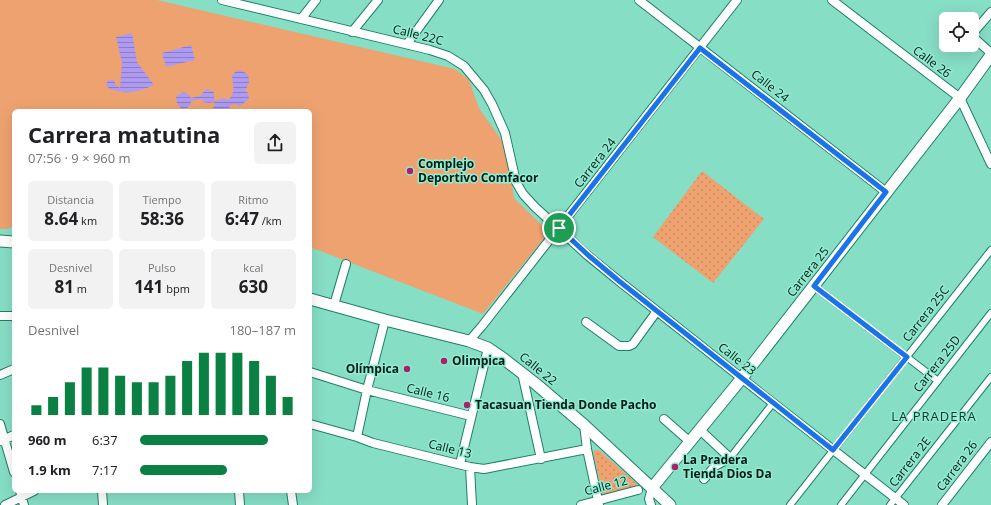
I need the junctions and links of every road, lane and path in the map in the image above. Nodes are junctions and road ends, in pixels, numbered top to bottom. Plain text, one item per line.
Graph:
1 (222, 0) edge
2 (316, 0) edge
3 (378, 0) edge
4 (438, 0) edge
5 (639, 0) edge
6 (738, 0) edge
7 (832, 0) edge
8 (252, 3) edge
9 (991, 12) edge
10 (301, 19) junction
11 (352, 32) junction
12 (407, 44) junction
13 (700, 48) junction
14 (991, 54) edge
15 (960, 98) junction
16 (991, 164) edge
17 (886, 192) junction
18 (559, 228) junction
19 (0, 241) edge
20 (12, 242) edge
21 (991, 250) edge
22 (346, 264) dead end
23 (814, 286) junction
24 (312, 300) edge
25 (334, 305) junction
26 (657, 311) junction
27 (991, 313) edge
28 (0, 316) edge
29 (12, 316) edge
30 (385, 320) junction
31 (586, 322) dead end
32 (470, 341) junction
33 (488, 348) junction
34 (907, 357) junction
35 (12, 370) edge
36 (312, 373) edge
37 (522, 373) junction
38 (0, 375) edge
39 (991, 377) edge
40 (742, 378) junction
41 (938, 381) junction
42 (366, 390) junction
43 (773, 403) junction
44 (471, 416) junction
45 (664, 419) dead end
46 (0, 424) edge
47 (312, 425) edge
48 (584, 426) junction
49 (699, 429) junction
50 (12, 435) edge
51 (357, 437) junction
52 (2, 440) edge
53 (689, 441) junction
54 (991, 442) edge
55 (587, 449) junction
56 (833, 450) junction
57 (730, 458) junction
58 (541, 459) junction
59 (460, 464) junction
60 (12, 467) edge
61 (470, 467) junction
62 (865, 475) junction
63 (704, 479) dead end
64 (652, 488) junction
65 (638, 490) dead end
66 (102, 493) edge
67 (239, 493) edge
68 (292, 493) edge
69 (22, 498) edge
70 (598, 502) edge
71 (893, 502) edge
72 (5, 505) edge
73 (104, 505) edge
74 (240, 505) edge
75 (293, 505) edge
76 (472, 505) edge
77 (581, 505) edge
78 (651, 505) edge
79 (670, 505) edge
80 (790, 505) edge
81 (841, 505) edge
82 (904, 505) edge
83 (942, 505) edge

1 - 8 street, Calle 22C
2 - 10 street
3 - 11 street
4 - 12 street
5 - 13 street, Calle 24
6 - 13 street, Carrera 24
7 - 15 street, Calle 26
8 - 10 street, Calle 22C
9 - 14 street
10 - 11 street, Calle 22C
11 - 12 street, Calle 22C
12 - 18 street, Calle 22C
13 - 17 street, Calle 24
13 - 18 street, Carrera 24
14 - 15 street, Carrera 25
15 - 16 street, Calle 26
15 - 17 street, Carrera 25
17 - 23 street, Carrera 25
18 - 26 street, Calle 23
18 - 32 street, Carrera 24
19 - 20 street
21 - 34 street, Carrera 25C
22 - 25 street
23 - 34 street
23 - 40 street, Carrera 25
24 - 25 street, Calle 22
25 - 30 street, Calle 22
26 - 31 street
26 - 40 street, Calle 23
27 - 41 street, Carrera 25D
28 - 29 street
30 - 32 street, Calle 22
30 - 42 street
32 - 33 street, Calle 22
33 - 37 street, Calle 22
33 - 44 street
34 - 41 street
34 - 56 street, Carrera 25C
35 - 38 street
36 - 42 street, Calle 16
37 - 48 street, Calle 22
37 - 58 street
39 - 71 street, Carrera 2E
40 - 43 street, Calle 23
40 - 49 street, Carrera 25
41 - 62 street, Carrera 25D
42 - 44 street, Calle 16
42 - 51 street
43 - 56 street, Calle 23
43 - 57 street
44 - 59 street
45 - 53 street
46 - 52 street
47 - 51 street, Calle 13
48 - 55 street
48 - 64 street, Calle 22
49 - 53 street, Carrera 25
49 - 57 street
50 - 52 street
51 - 59 street, Calle 13
52 - 60 street
53 - 64 street, Carrera 25
54 - 83 street, Carrera 26
55 - 58 street, Calle 13
55 - 70 street
56 - 62 street, Calle 23
56 - 80 street, Carrera 25C
57 - 63 street
58 - 61 street, Calle 13
59 - 61 street, Calle 13
61 - 76 street
62 - 71 street, Calle 23
62 - 81 street, Carrera 25D
64 - 78 street
64 - 79 street, Calle 22
65 - 70 street, Calle 12
66 - 73 street
67 - 74 street
68 - 75 street
69 - 72 street
70 - 77 street, Calle 12
71 - 82 street, Calle 23

